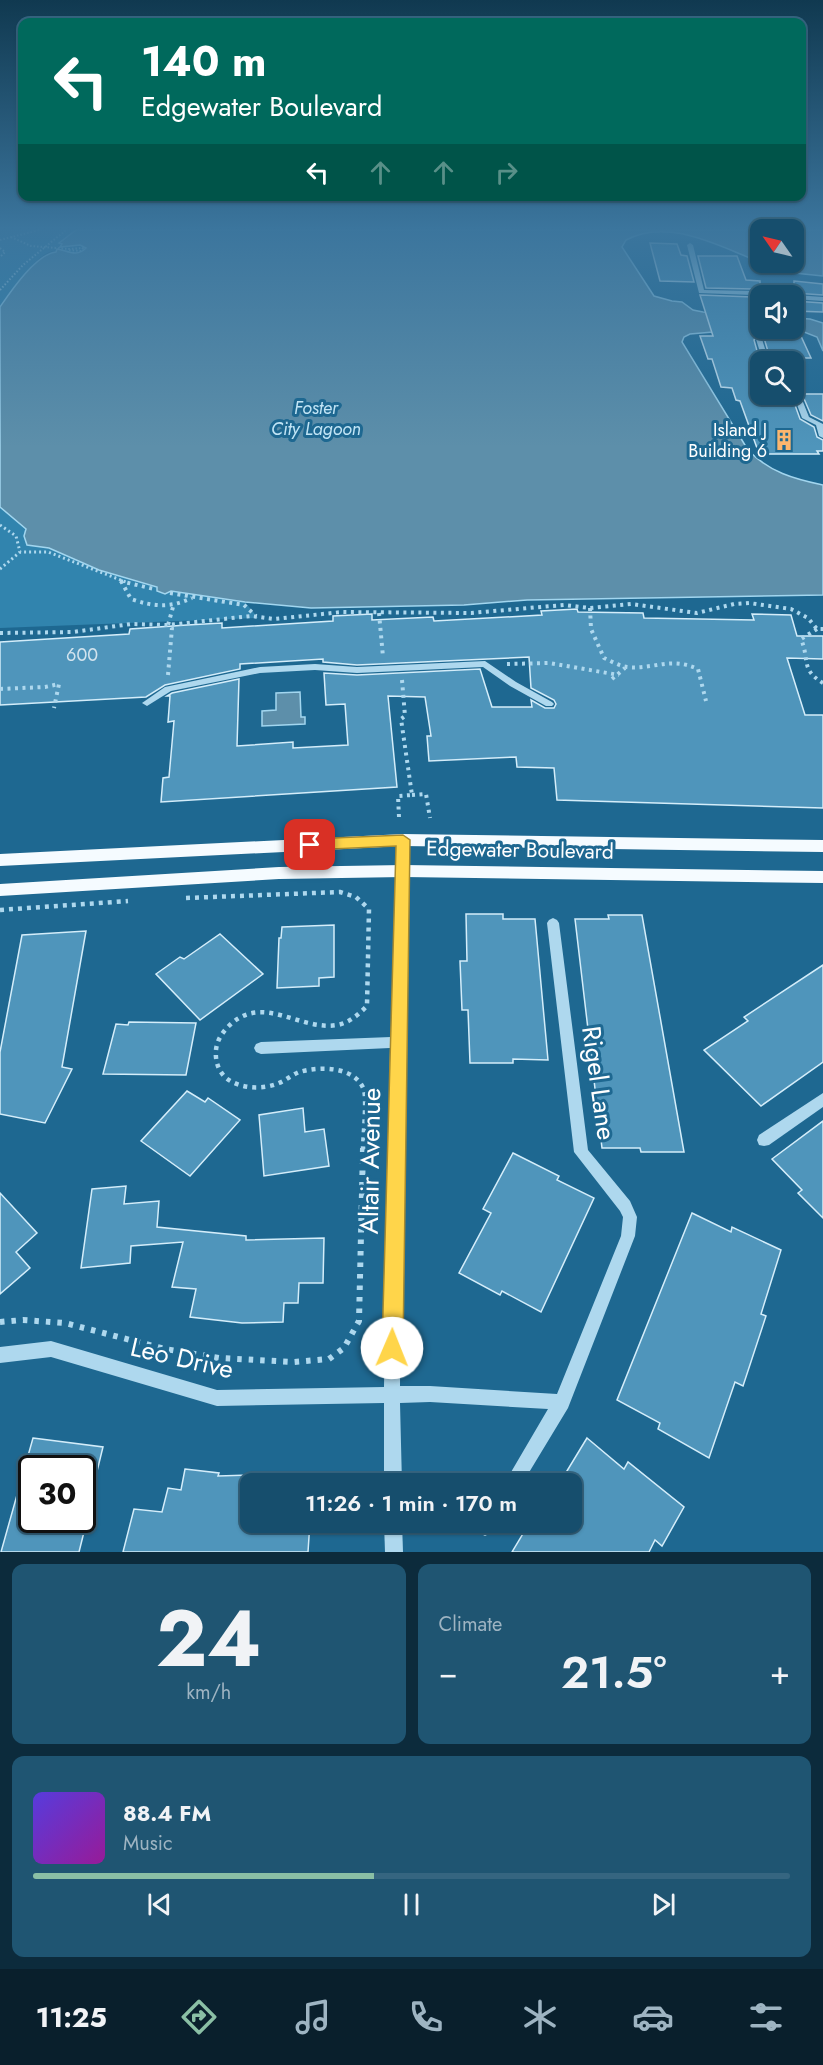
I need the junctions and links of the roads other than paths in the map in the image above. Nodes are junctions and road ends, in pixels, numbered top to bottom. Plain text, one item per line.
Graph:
1 (759, 339) dead end
2 (763, 351) edge
3 (801, 405) edge
4 (823, 436) edge
5 (147, 703) dead end
6 (549, 704) dead end
7 (403, 840) junction
8 (823, 846) edge
9 (0, 860) edge
10 (404, 871) junction
11 (823, 877) edge
12 (0, 890) edge
13 (553, 922) dead end
14 (397, 1042) junction
15 (261, 1048) dead end
16 (823, 1098) edge
17 (764, 1140) dead end
18 (0, 1355) edge
19 (392, 1395) junction
20 (562, 1402) junction
21 (393, 1473) edge
22 (519, 1473) edge
23 (393, 1533) edge
24 (394, 1552) edge

1 - 2 street
3 - 4 street
5 - 6 street
7 - 8 main road, Edgewater Boulevard
7 - 9 main road, Edgewater Boulevard
7 - 10 street, Altair Avenue
10 - 11 main road, Edgewater Boulevard
10 - 12 main road, Edgewater Boulevard
10 - 14 street, Altair Avenue
13 - 20 street, Rigel Lane
14 - 15 street
14 - 19 street, Altair Avenue
16 - 17 street
18 - 19 street, Leo Drive
19 - 20 street
19 - 21 street, Altair Avenue
20 - 22 street, Rigel Lane
23 - 24 street

